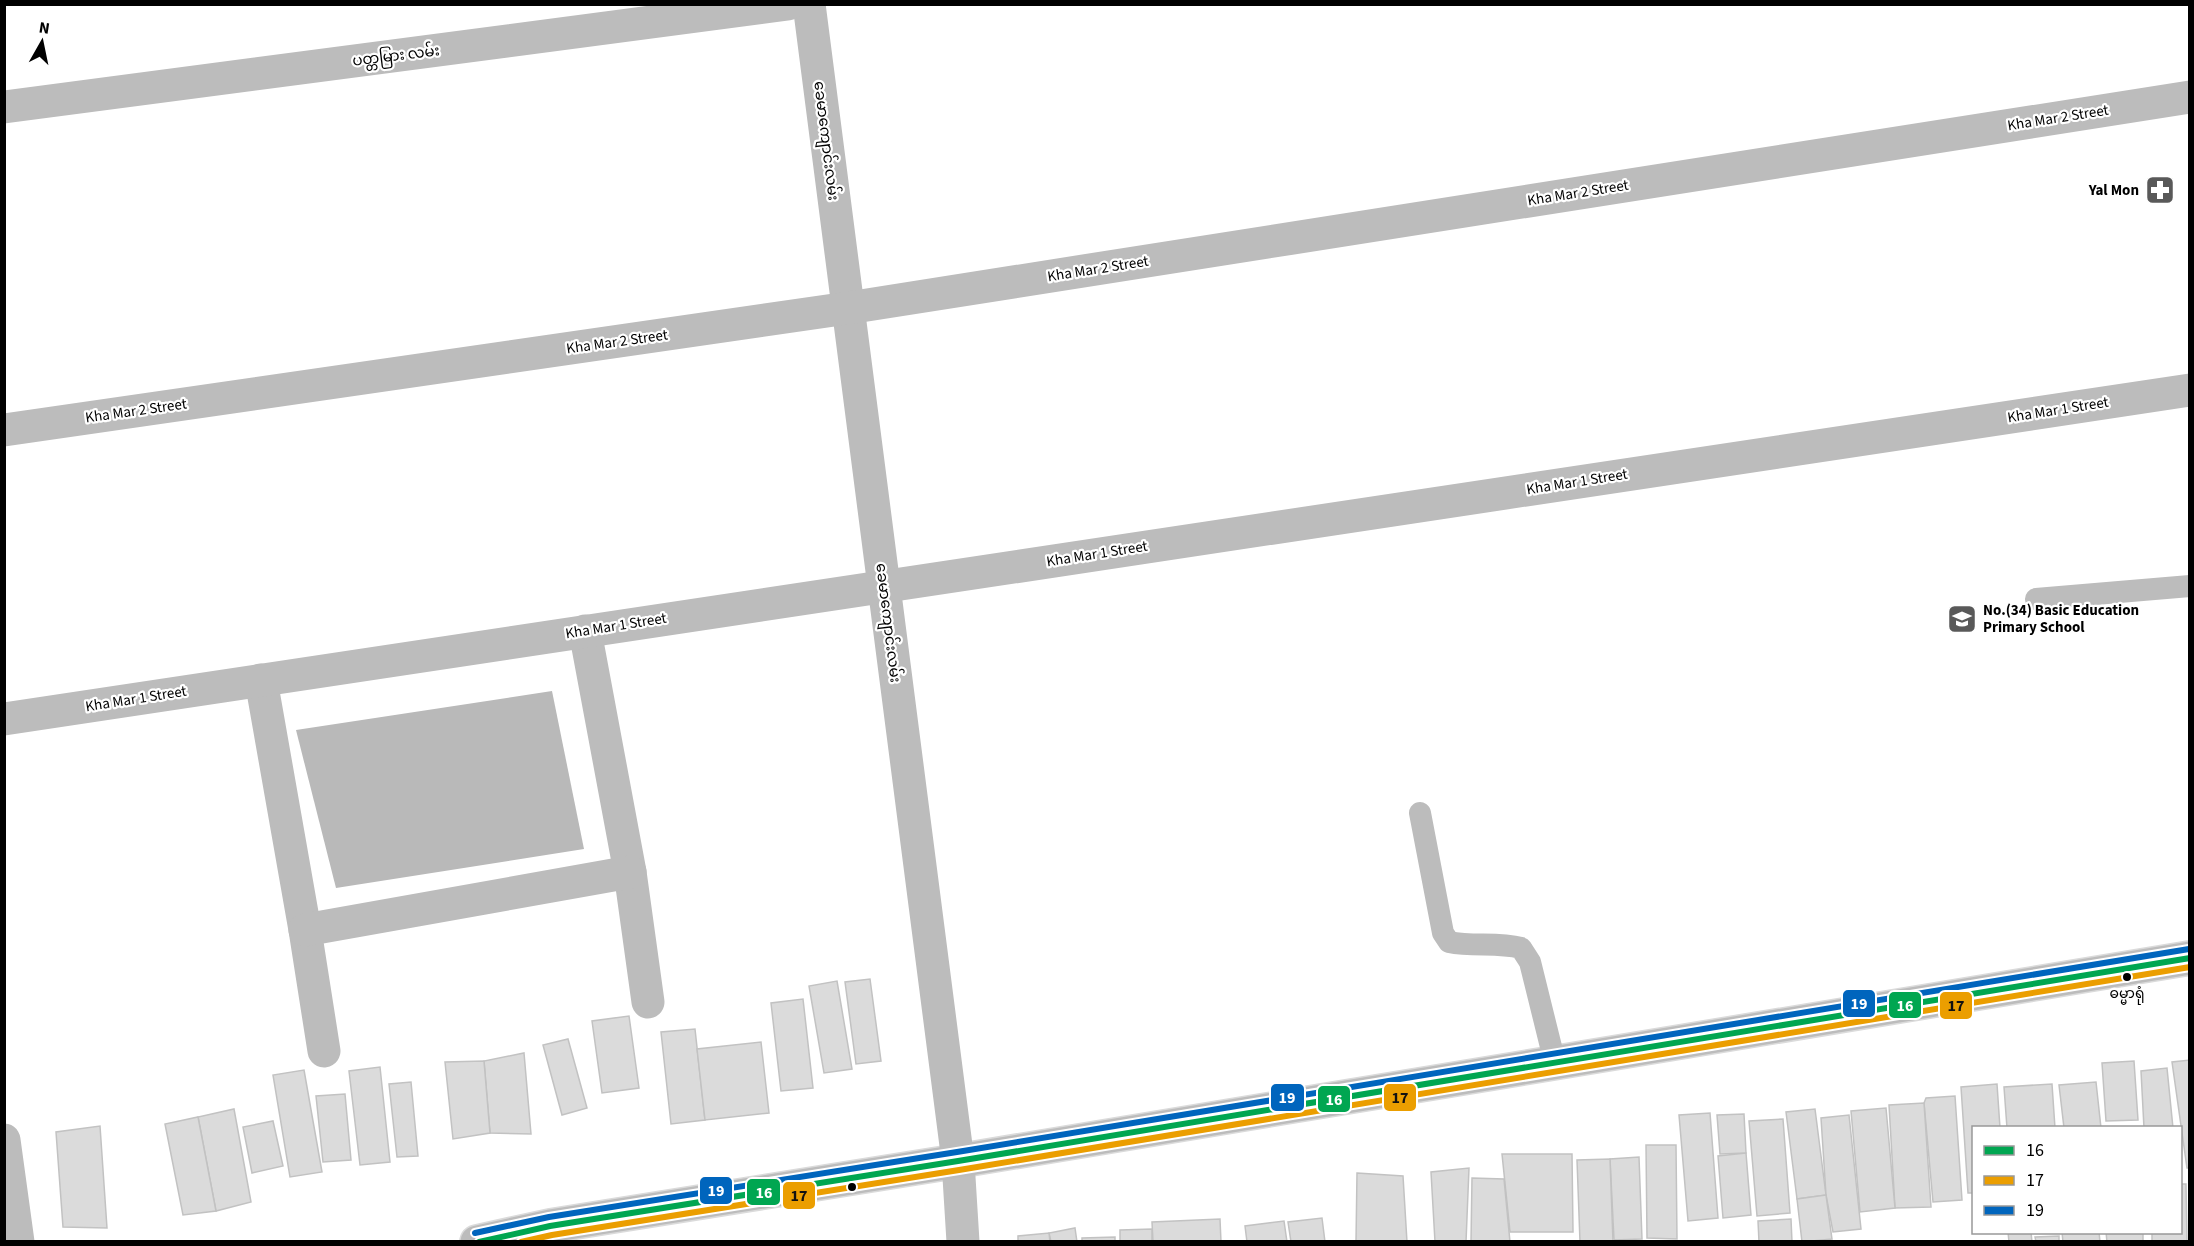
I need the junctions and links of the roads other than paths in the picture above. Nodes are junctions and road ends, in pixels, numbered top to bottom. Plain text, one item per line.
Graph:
1 (788, 4) edge
2 (809, 4) edge
3 (2190, 97) edge
4 (4, 107) edge
5 (848, 308) junction
6 (2190, 390) edge
7 (4, 430) edge
8 (884, 586) junction
9 (2190, 586) edge
10 (2036, 599) dead end
11 (585, 631) junction
12 (261, 680) junction
13 (4, 719) edge
14 (1420, 813) dead end
15 (630, 872) junction
16 (305, 930) junction
17 (2190, 958) edge
18 (648, 1002) dead end
19 (324, 1051) dead end
20 (1555, 1063) junction
21 (4, 1140) edge
22 (958, 1161) junction
23 (18, 1242) edge
24 (477, 1242) edge
25 (963, 1242) edge

1 - 4 street, ပတ္တမြား လမ်း
2 - 5 street, ခေမာကျောင်းလမ်း
3 - 5 street, Kha Mar 2 Street
5 - 7 street, Kha Mar 2 Street
5 - 8 street, ခေမာကျောင်းလမ်း
6 - 8 street, Kha Mar 1 Street
8 - 11 street, Kha Mar 1 Street
8 - 22 street, ခေမာကျောင်းလမ်း
9 - 10 lane
11 - 12 street, Kha Mar 1 Street
11 - 15 street
12 - 13 street, Kha Mar 1 Street
12 - 16 street
14 - 20 lane
15 - 16 street
15 - 18 street
16 - 19 street
17 - 20 street
20 - 22 street
21 - 23 street
22 - 24 street
22 - 25 street, ခေမာကျောင်းလမ်း

